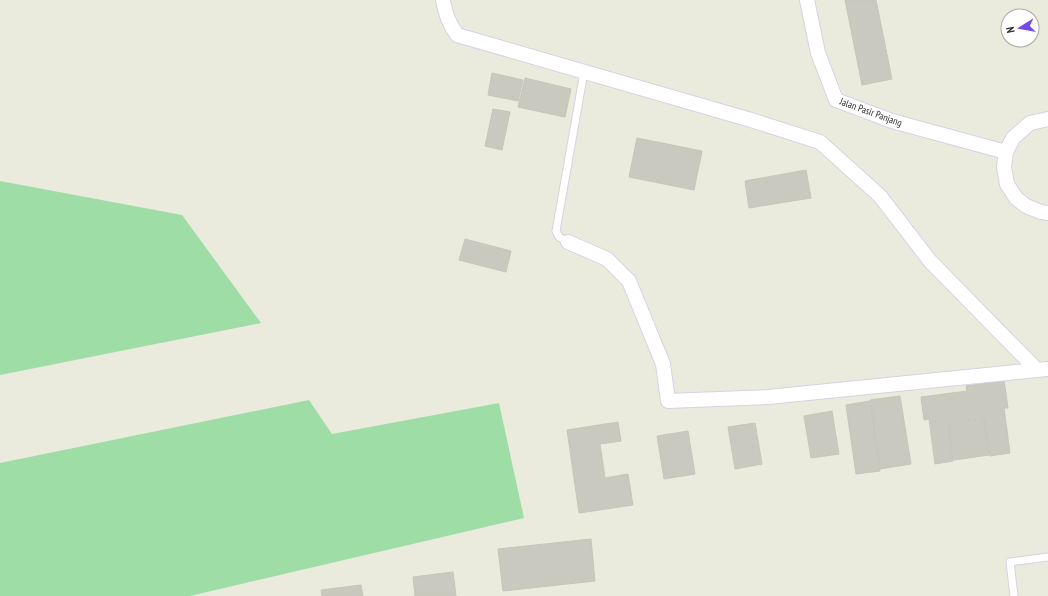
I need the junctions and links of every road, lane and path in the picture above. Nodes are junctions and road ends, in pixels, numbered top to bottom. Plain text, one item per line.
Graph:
1 (443, 0) edge
2 (807, 0) edge
3 (584, 72) junction
4 (1048, 118) edge
5 (1006, 152) junction
6 (1048, 213) edge
7 (568, 242) joint
8 (1043, 370) edge
9 (1048, 557) edge
10 (1014, 596) edge

1 - 3 street
2 - 5 street, Jalan Pasir Panjang
3 - 7 lane
3 - 8 street
4 - 5 street
5 - 6 street
7 - 8 street
9 - 10 lane

